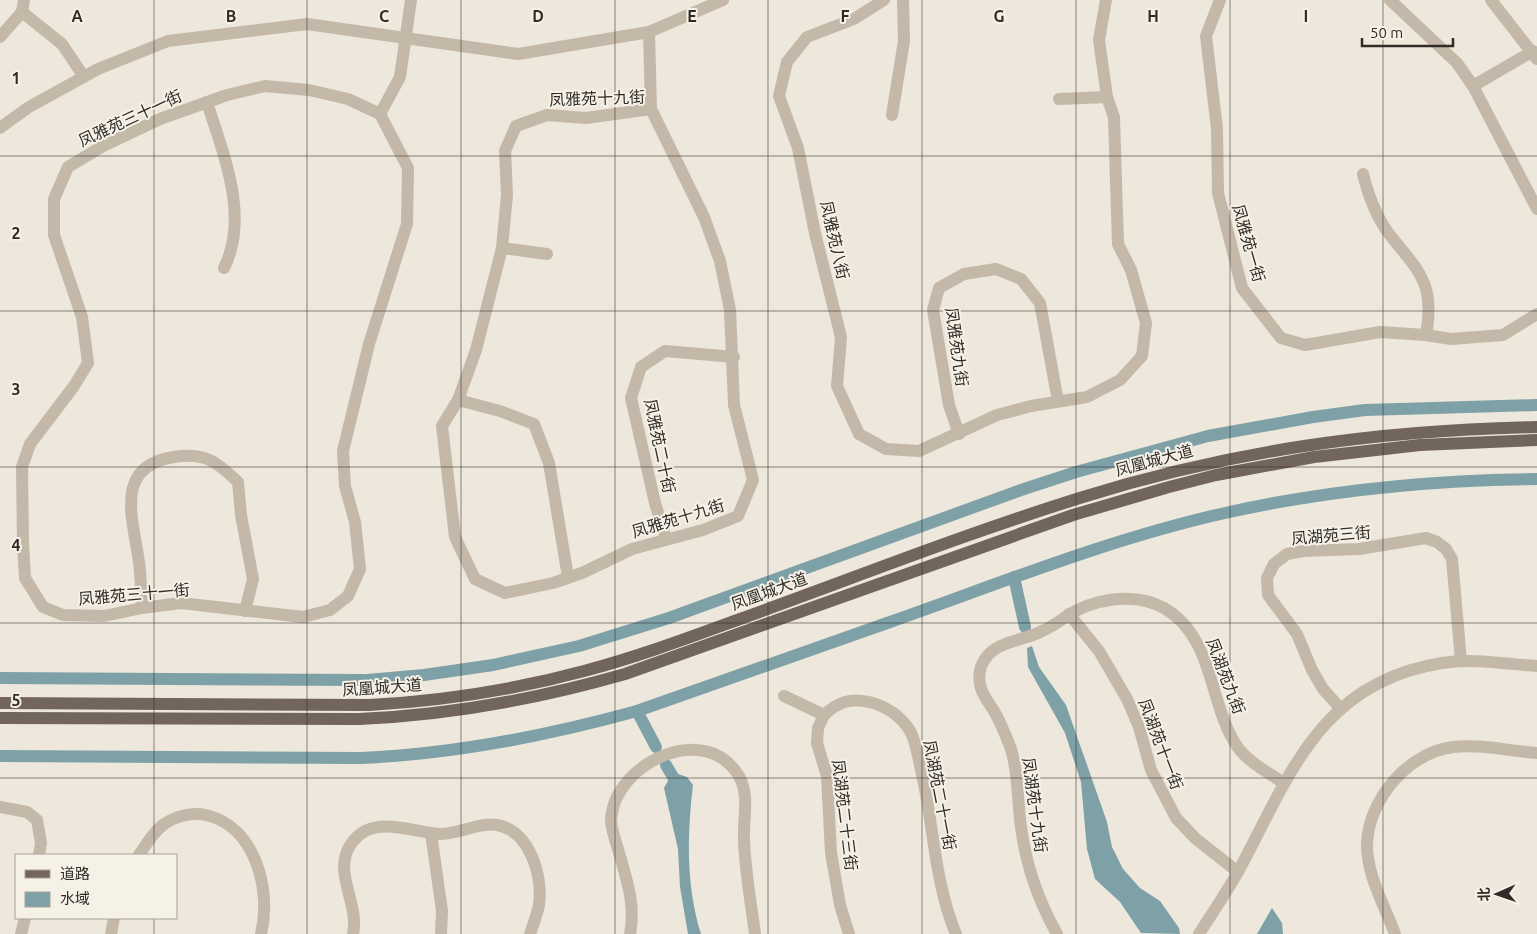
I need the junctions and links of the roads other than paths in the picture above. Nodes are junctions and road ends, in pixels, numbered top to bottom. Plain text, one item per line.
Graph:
1 (411, 0) edge
2 (723, 0) edge
3 (884, 0) edge
4 (903, 0) edge
5 (1106, 0) edge
6 (1220, 0) edge
7 (1390, 0) edge
8 (1491, 0) edge
9 (23, 6) edge
10 (649, 32) junction
11 (0, 37) edge
12 (406, 38) junction
13 (1535, 55) edge
14 (84, 77) junction
15 (1473, 86) junction
16 (1107, 97) junction
17 (1058, 99) dead end
18 (207, 102) junction
19 (650, 109) junction
20 (380, 114) junction
21 (892, 115) dead end
22 (0, 128) edge
23 (1362, 174) dead end
24 (1537, 209) edge
25 (502, 248) junction
26 (547, 254) dead end
27 (224, 268) dead end
28 (1537, 314) edge
29 (1426, 335) junction
30 (734, 357) junction
31 (458, 400) junction
32 (1058, 401) junction
33 (1537, 427) edge
34 (959, 434) junction
35 (1537, 440) edge
36 (666, 539) junction
37 (568, 578) junction
38 (142, 608) junction
39 (245, 611) junction
40 (1069, 614) junction
41 (1460, 661) junction
42 (1537, 666) edge
43 (784, 696) dead end
44 (0, 703) edge
45 (1341, 709) junction
46 (824, 715) junction
47 (0, 718) edge
48 (1537, 753) edge
49 (1284, 783) junction
50 (0, 807) edge
51 (431, 833) junction
52 (39, 854) edge
53 (141, 854) edge
54 (1238, 872) junction
55 (25, 919) edge
56 (114, 919) edge
57 (21, 934) edge
58 (111, 934) edge
59 (261, 934) edge
60 (353, 934) edge
61 (441, 934) edge
62 (530, 934) edge
63 (630, 934) edge
64 (754, 934) edge
65 (849, 934) edge
66 (956, 934) edge
67 (1057, 934) edge
68 (1199, 934) edge
69 (1395, 934) edge

1 - 12 street
2 - 10 street
3 - 34 street, 凤雅苑八街
4 - 21 street
5 - 16 street
6 - 29 street, 凤雅苑一街
7 - 15 street
8 - 13 street
9 - 11 street
9 - 14 street
10 - 12 street
10 - 19 street
12 - 14 street
12 - 20 street
13 - 15 street
14 - 22 street
15 - 24 street
16 - 17 street
16 - 32 street
18 - 20 street, 凤雅苑三十一街
18 - 27 street
18 - 38 street, 凤雅苑三十一街
19 - 25 street, 凤雅苑十九街
19 - 30 street, 凤雅苑十九街
20 - 39 street, 凤雅苑三十一街
23 - 29 street
25 - 26 street
25 - 31 street, 凤雅苑十九街
28 - 29 street, 凤雅苑一街
30 - 36 street, 凤雅苑十九街
30 - 36 street, 凤雅苑二十街
31 - 37 street
31 - 37 street, 凤雅苑十九街
32 - 34 street
32 - 34 street, 凤雅苑九街
33 - 44 main road, 凤凰城大道
35 - 47 main road, 凤凰城大道
36 - 37 street, 凤雅苑十九街
38 - 39 street, 凤雅苑三十一街
38 - 39 street
40 - 49 street, 凤湖苑九街
40 - 54 street, 凤湖苑十一街
40 - 67 street, 凤湖苑十九街
41 - 42 street
41 - 45 street
41 - 45 street, 凤湖苑三街
43 - 46 street
45 - 49 street
46 - 65 street, 凤湖苑二十三街
46 - 66 street, 凤湖苑二十一街
48 - 69 street
49 - 54 street
50 - 52 street
51 - 60 street
51 - 61 street
51 - 62 street
53 - 59 street
54 - 68 street
55 - 57 street
56 - 58 street
63 - 64 street

